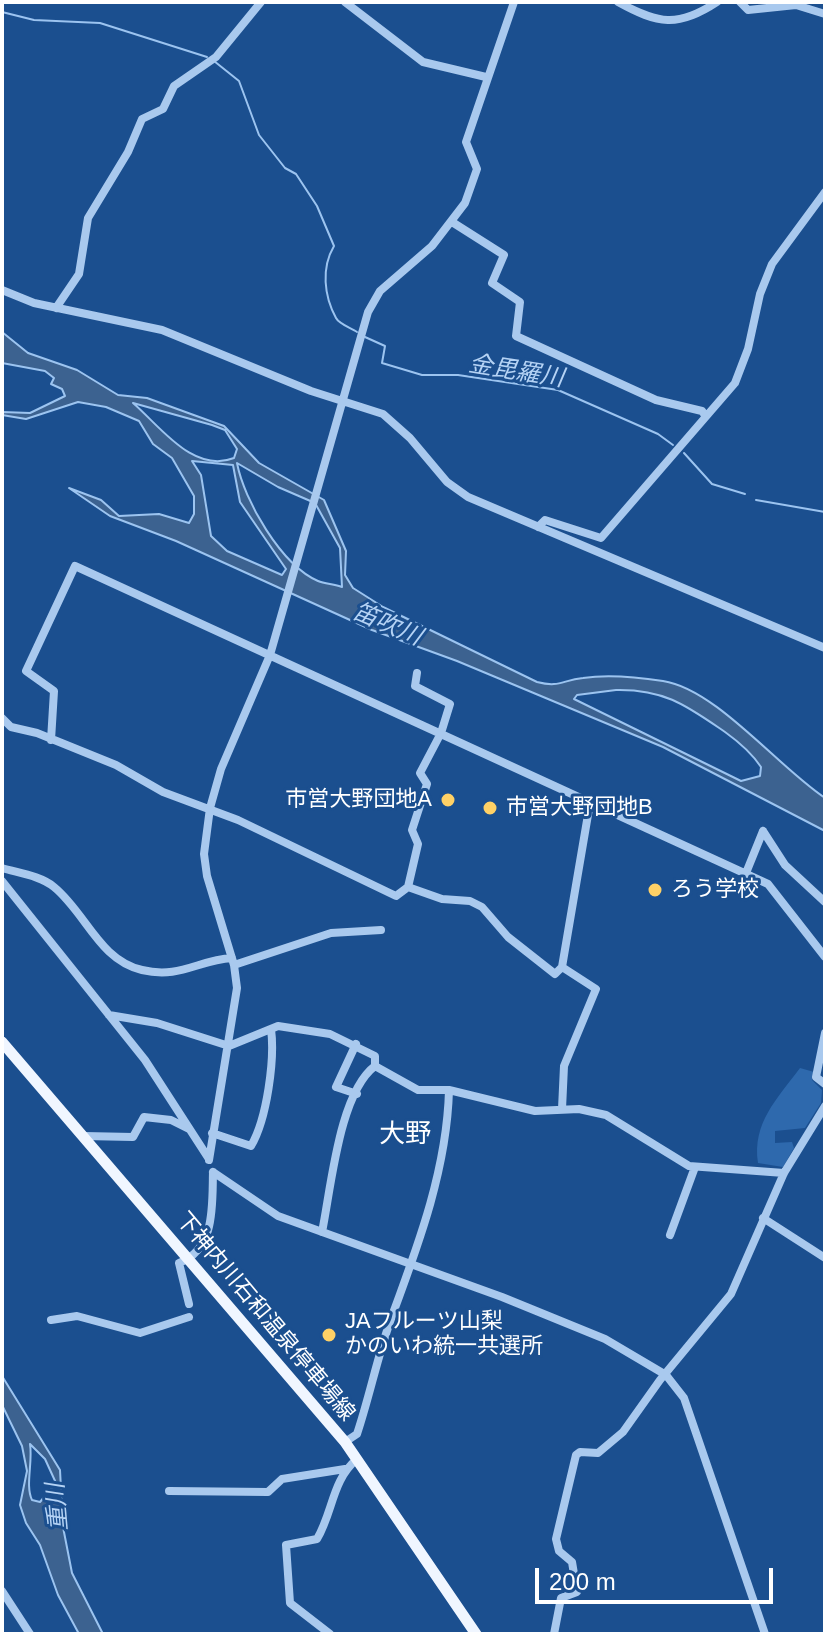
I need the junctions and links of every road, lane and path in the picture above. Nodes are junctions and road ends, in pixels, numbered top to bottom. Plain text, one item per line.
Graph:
1 (261, 2) edge
2 (345, 2) edge
3 (514, 2) edge
4 (618, 2) edge
5 (717, 2) edge
6 (740, 2) edge
7 (825, 14) edge
8 (486, 77) junction
9 (825, 192) edge
10 (452, 222) junction
11 (2, 290) edge
12 (56, 308) junction
13 (342, 400) junction
14 (705, 415) junction
15 (538, 527) junction
16 (825, 648) edge
17 (270, 655) junction
18 (417, 673) dead end
19 (2, 718) edge
20 (441, 733) junction
21 (51, 740) junction
22 (590, 803) junction
23 (210, 808) junction
24 (2, 868) edge
25 (746, 873) junction
26 (2, 881) edge
27 (408, 887) junction
28 (825, 902) edge
29 (381, 930) dead end
30 (825, 957) edge
31 (233, 961) junction
32 (562, 967) junction
33 (109, 1015) junction
34 (271, 1029) junction
35 (825, 1033) edge
36 (2, 1042) edge
37 (356, 1044) junction
38 (229, 1046) junction
39 (375, 1066) junction
40 (825, 1084) edge
41 (449, 1090) junction
42 (357, 1094) junction
43 (825, 1106) edge
44 (562, 1109) junction
45 (190, 1129) junction
46 (212, 1133) junction
47 (84, 1136) junction
48 (209, 1160) junction
49 (695, 1167) junction
50 (213, 1172) junction
51 (784, 1173) junction
52 (763, 1218) junction
53 (322, 1232) junction
54 (670, 1235) dead end
55 (825, 1258) edge
56 (189, 1259) junction
57 (413, 1264) junction
58 (189, 1304) dead end
59 (189, 1317) dead end
60 (51, 1320) dead end
61 (666, 1375) junction
62 (345, 1442) junction
63 (357, 1459) junction
64 (345, 1469) junction
65 (169, 1491) dead end
66 (2, 1591) edge
67 (30, 1634) edge
68 (330, 1634) edge
69 (476, 1634) edge
70 (554, 1634) edge
71 (765, 1634) edge

1 - 12 street
2 - 8 street
3 - 8 street
4 - 5 street
6 - 7 street
8 - 10 street
9 - 14 street
10 - 13 street
10 - 14 street
11 - 12 street
12 - 13 street
13 - 15 street
13 - 17 street
14 - 15 street
15 - 16 street
17 - 20 street
17 - 21 street
17 - 23 street
18 - 20 street
19 - 21 street
20 - 22 street
20 - 27 street
21 - 23 street
22 - 25 street
22 - 32 street
23 - 27 street
23 - 31 street
24 - 31 street
25 - 28 street
25 - 30 street
26 - 33 street
27 - 32 street
29 - 31 street
31 - 38 street
32 - 44 street
33 - 38 street
33 - 45 street
34 - 37 street
34 - 38 street
34 - 46 street
35 - 40 street
36 - 47 main road, 下神内川石和温泉停車場線
37 - 39 street
37 - 42 street
38 - 46 street
39 - 41 street
39 - 42 street
41 - 44 street
41 - 57 street
42 - 53 street
43 - 51 street
44 - 49 street
45 - 47 street
45 - 48 street
46 - 48 street
47 - 56 main road, 下神内川石和温泉停車場線
48 - 50 street
49 - 51 street
49 - 54 street
50 - 53 street
50 - 56 street
51 - 52 street
52 - 55 street
52 - 61 street
53 - 57 street
56 - 58 street
56 - 62 main road, 下神内川石和温泉停車場線
57 - 61 street
57 - 62 street
59 - 60 street
61 - 70 street
61 - 71 street
62 - 63 main road, 下神内川石和温泉停車場線
63 - 64 street
63 - 69 main road, 下神内川石和温泉停車場線
64 - 65 street
64 - 68 street
66 - 67 street

